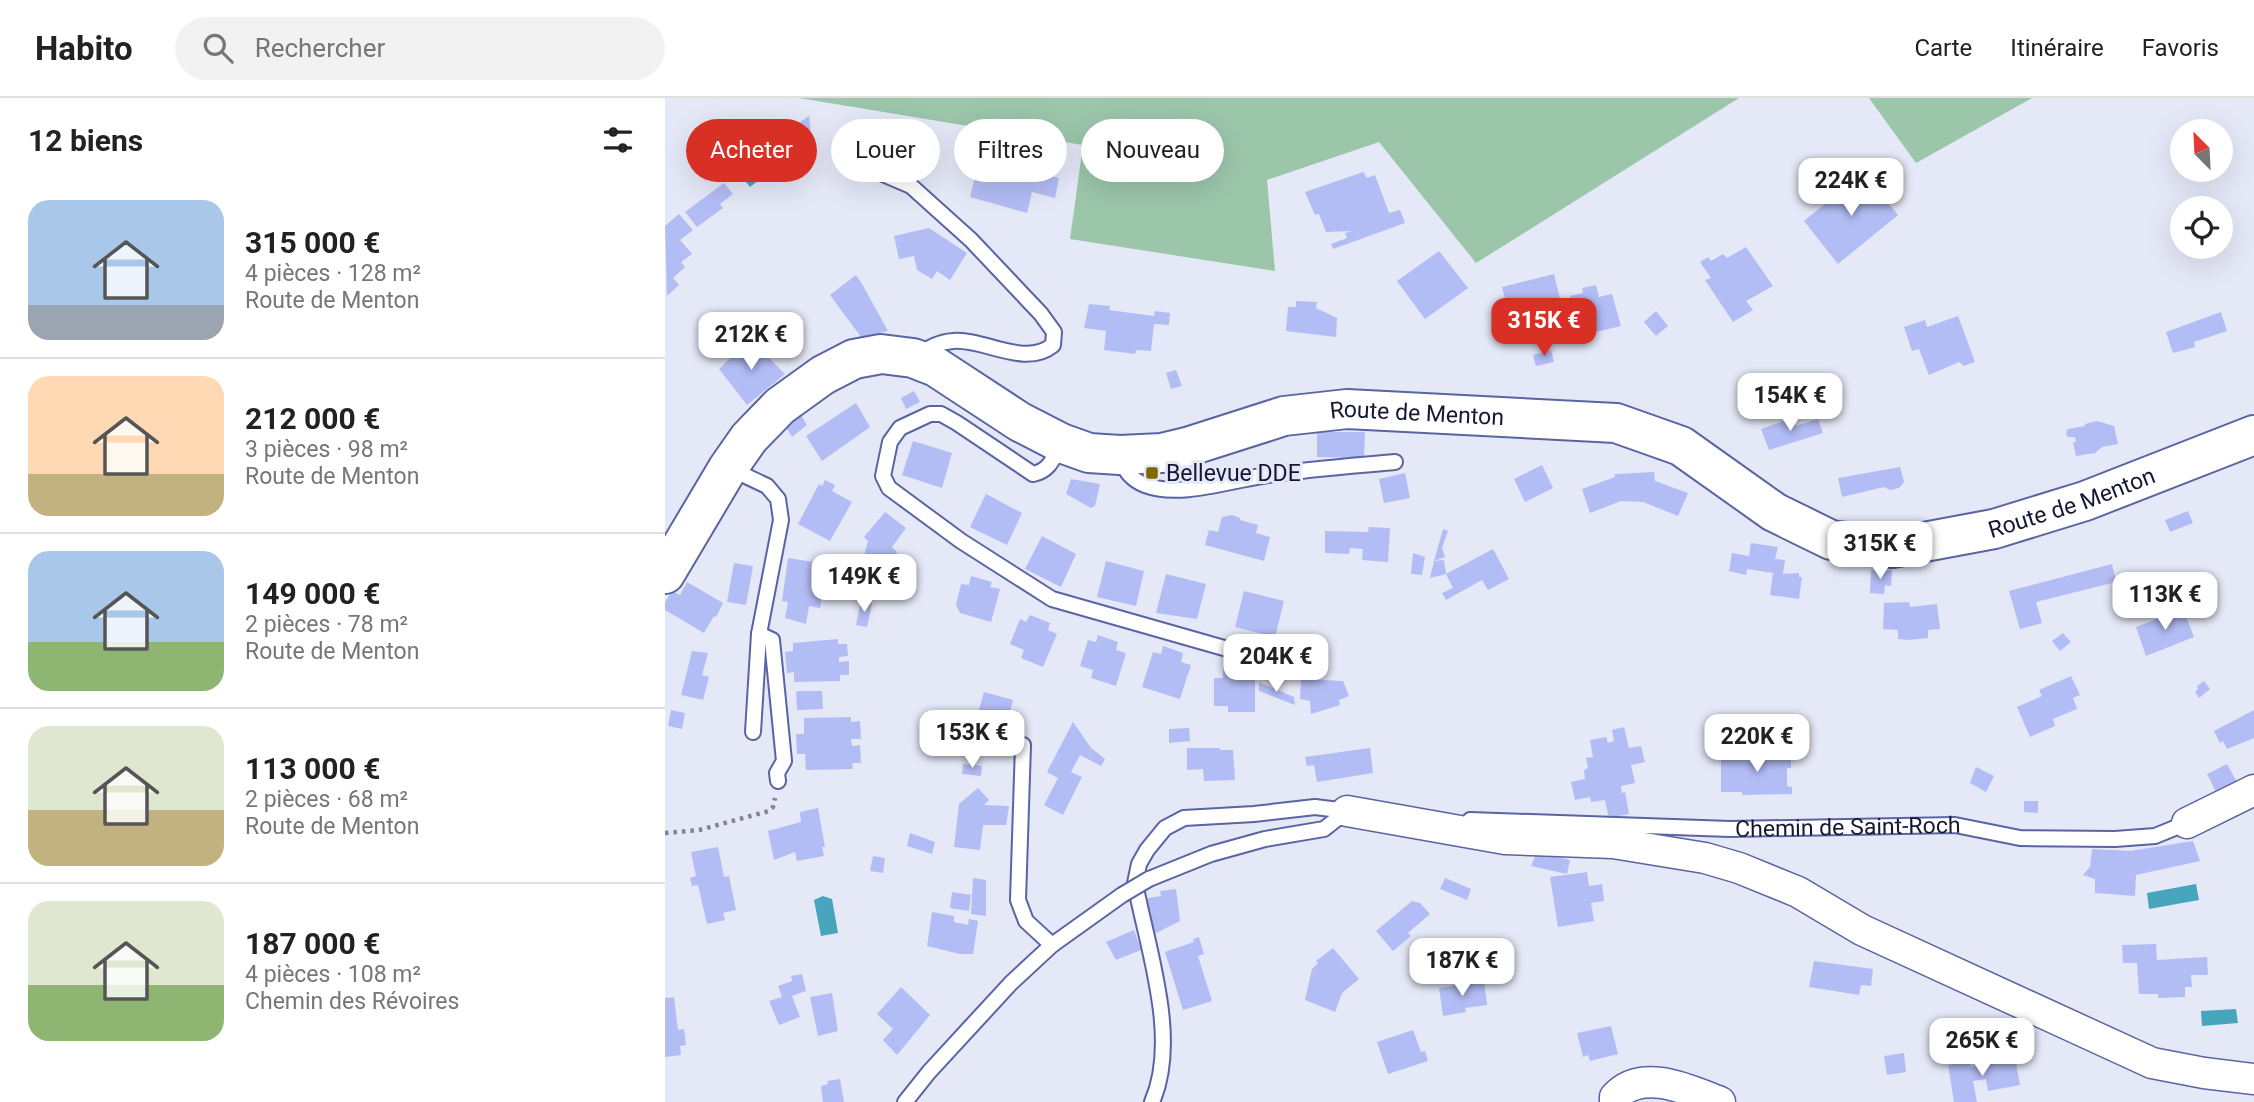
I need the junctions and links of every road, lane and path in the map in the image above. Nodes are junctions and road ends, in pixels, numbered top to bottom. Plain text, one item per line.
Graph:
1 (902, 182) edge
2 (913, 358) junction
3 (2254, 435) edge
4 (1061, 443) junction
5 (1120, 455) junction
6 (1395, 462) dead end
7 (729, 468) junction
8 (665, 574) edge
9 (759, 634) junction
10 (1266, 660) dead end
11 (753, 732) dead end
12 (1023, 745) dead end
13 (778, 781) joint
14 (2254, 790) edge
15 (1347, 811) junction
16 (2187, 823) joint
17 (1431, 827) junction
18 (665, 833) edge
19 (1052, 945) junction
20 (2254, 1079) edge
21 (905, 1102) edge
22 (1152, 1102) edge
23 (1615, 1102) edge
24 (1720, 1102) edge

1 - 2 lane
2 - 4 main road, Route de Menton
2 - 7 main road, Route de Menton
3 - 5 main road, Route de Menton
4 - 5 main road, Route de Menton
4 - 10 lane
5 - 6 lane
7 - 8 main road, Route de Menton
7 - 9 lane
9 - 11 lane
9 - 13 lane
12 - 19 lane
13 - 18 path
14 - 16 street, Chemin de Saint-Roch
15 - 17 street
15 - 19 lane, bridge
15 - 22 lane
16 - 17 lane, Chemin de Saint-Roch
17 - 20 street
19 - 21 lane
23 - 24 street

